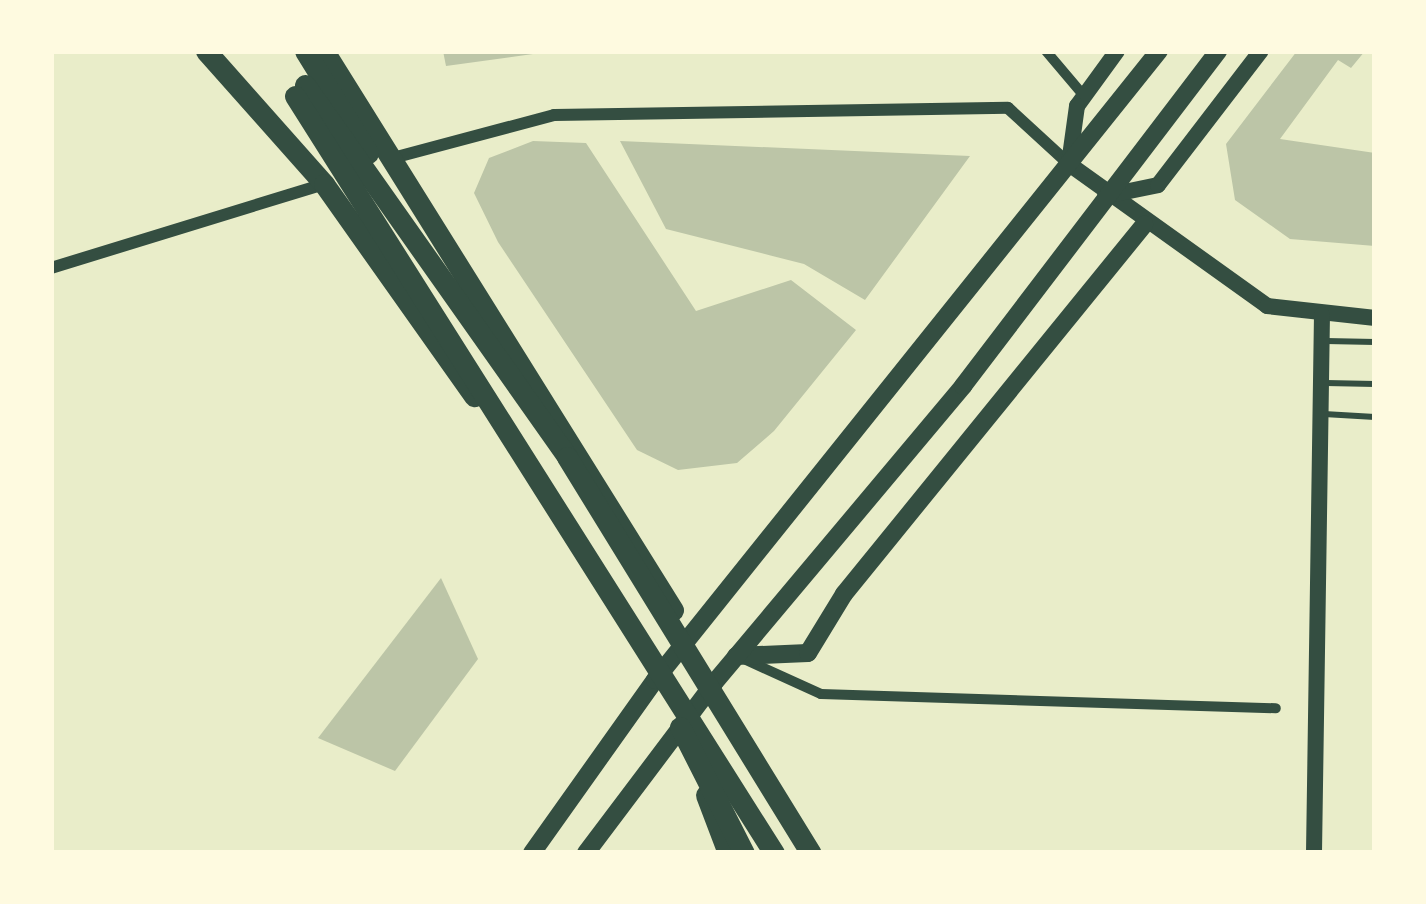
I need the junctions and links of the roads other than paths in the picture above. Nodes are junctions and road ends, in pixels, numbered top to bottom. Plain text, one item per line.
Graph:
1 (206, 51) edge
2 (305, 51) edge
3 (324, 51) edge
4 (1046, 51) edge
5 (1117, 51) edge
6 (1159, 51) edge
7 (1218, 51) edge
8 (1261, 51) edge
9 (1084, 96) junction
10 (389, 160) junction
11 (1069, 164) junction
12 (324, 184) junction
13 (1105, 196) junction
14 (1144, 225) junction
15 (410, 234) junction
16 (51, 268) edge
17 (1322, 315) junction
18 (1375, 318) edge
19 (999, 336) junction
20 (1322, 341) junction
21 (1375, 342) edge
22 (1033, 358) junction
23 (1323, 383) junction
24 (1375, 384) edge
25 (1324, 414) junction
26 (1375, 417) edge
27 (690, 639) junction
28 (736, 656) junction
29 (655, 680) junction
30 (714, 683) junction
31 (1276, 708) dead end
32 (680, 727) junction
33 (532, 853) edge
34 (586, 853) edge
35 (728, 853) edge
36 (743, 853) edge
37 (756, 853) edge
38 (774, 853) edge
39 (808, 853) edge
40 (1314, 853) edge

1 - 12 main road
2 - 15 main road
3 - 10 main road
4 - 9 street
5 - 9 street
6 - 11 main road
7 - 13 main road
8 - 13 street
9 - 11 street
10 - 11 street
10 - 27 main road
11 - 13 street
11 - 27 main road
12 - 16 street
12 - 29 main road
13 - 14 street
13 - 19 main road
14 - 17 street
14 - 22 main road
15 - 38 main road
15 - 39 main road
17 - 18 street
17 - 20 street
19 - 22 main road
19 - 28 main road
20 - 21 lane
20 - 23 street
22 - 28 main road
23 - 24 lane
23 - 25 street
25 - 26 lane
25 - 40 street
27 - 29 main road
27 - 30 main road
28 - 30 main road
28 - 31 street
29 - 32 main road
29 - 33 main road
30 - 32 main road
30 - 39 main road
32 - 34 main road
32 - 35 main road
32 - 36 main road
32 - 37 main road

